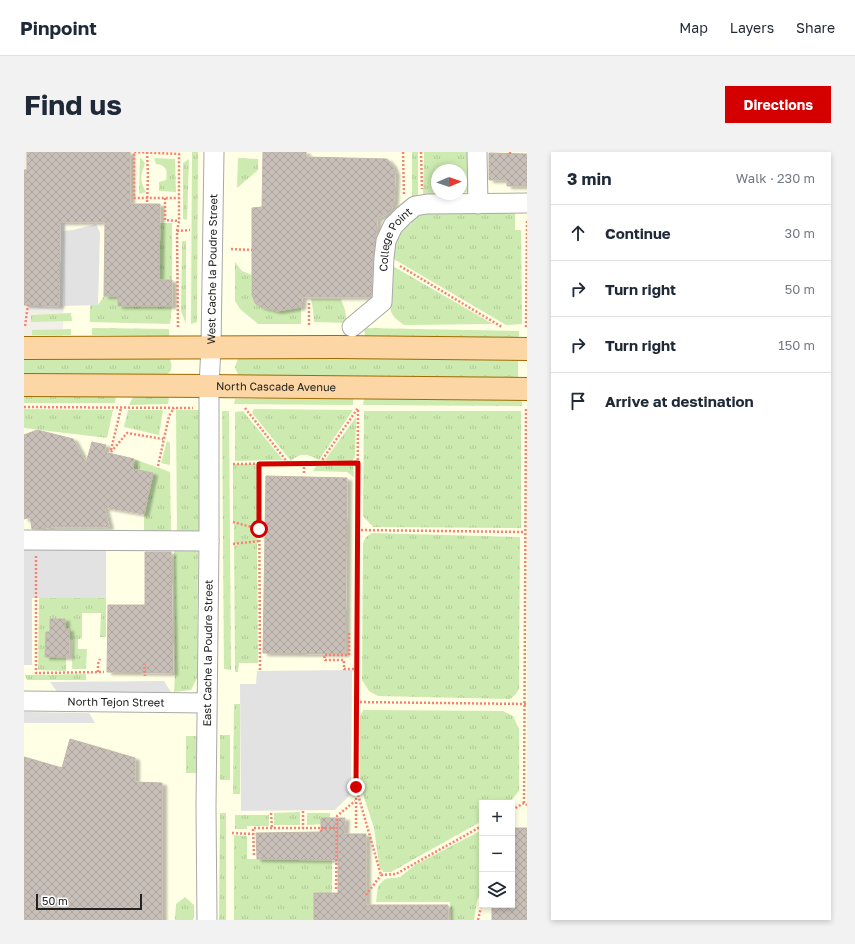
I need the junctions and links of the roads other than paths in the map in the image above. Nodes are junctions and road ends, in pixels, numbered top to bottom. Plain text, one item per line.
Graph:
1 (214, 152) edge
2 (477, 152) edge
3 (527, 203) edge
4 (478, 204) junction
5 (352, 327) dead end
6 (211, 347) junction
7 (24, 348) edge
8 (527, 349) edge
9 (24, 385) edge
10 (209, 386) junction
11 (527, 390) edge
12 (24, 540) edge
13 (209, 541) junction
14 (24, 701) edge
15 (207, 703) junction
16 (206, 920) edge

1 - 6 street, West Cache la Poudre Street
2 - 4 street
3 - 4 street, College Point
4 - 5 street, College Point
6 - 7 main road
6 - 8 main road
6 - 10 street, West Cache la Poudre Street
9 - 10 main road, North Cascade Avenue
10 - 11 main road, North Cascade Avenue
10 - 13 street, East Cache la Poudre Street
12 - 13 street
13 - 15 street, East Cache la Poudre Street
14 - 15 street, North Tejon Street
15 - 16 street, East Cache la Poudre Street

